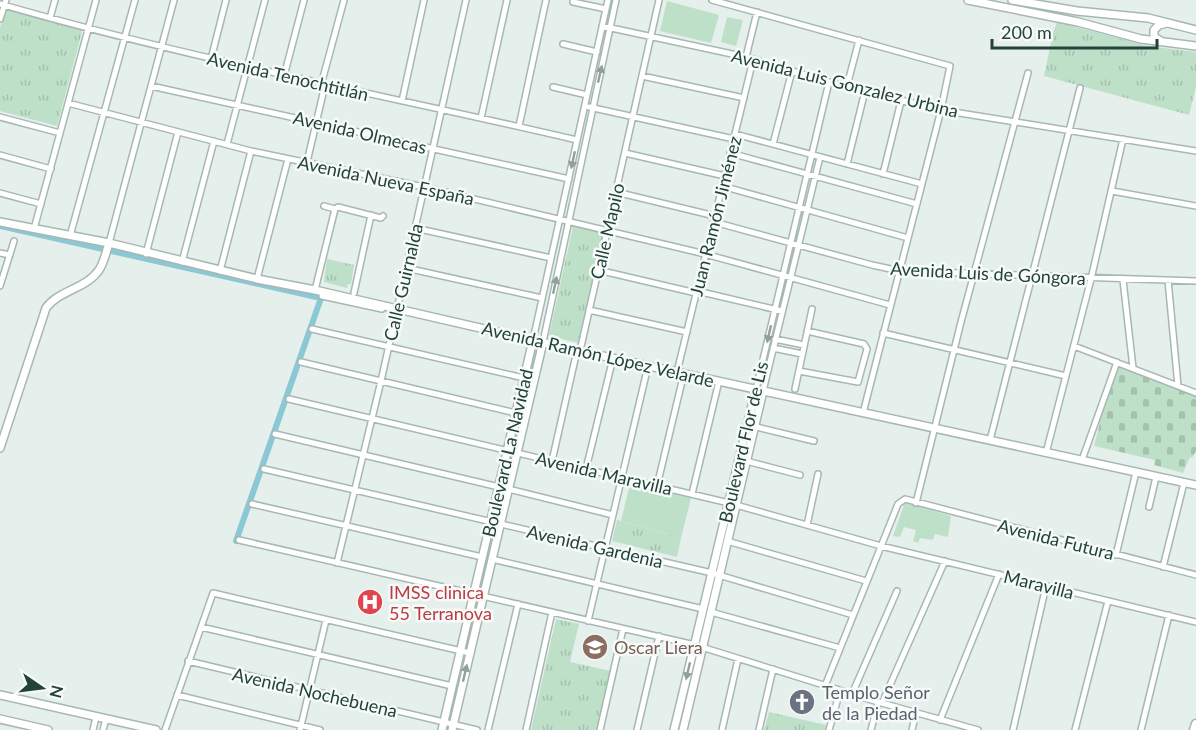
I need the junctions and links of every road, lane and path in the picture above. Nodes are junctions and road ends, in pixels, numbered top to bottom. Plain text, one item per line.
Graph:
1 (55, 0) edge
2 (96, 0) edge
3 (135, 0) edge
4 (174, 0) edge
5 (226, 0) edge
6 (265, 0) edge
7 (304, 0) edge
8 (344, 0) edge
9 (424, 0) edge
10 (466, 0) edge
11 (507, 0) edge
12 (546, 0) edge
13 (608, 0) edge
14 (616, 0) edge
15 (659, 0) edge
16 (712, 0) edge
17 (968, 0) edge
18 (1012, 0) edge
19 (573, 2) dead end
20 (3, 3) edge
21 (606, 9) junction
22 (757, 12) junction
23 (50, 18) junction
24 (0, 19) edge
25 (1170, 23) junction
26 (602, 26) junction
27 (89, 28) junction
28 (611, 28) junction
29 (1196, 30) edge
30 (651, 36) junction
31 (124, 38) junction
32 (859, 40) junction
33 (563, 44) dead end
34 (1169, 44) junction
35 (1196, 46) edge
36 (161, 48) junction
37 (597, 52) junction
38 (746, 57) junction
39 (211, 59) junction
40 (753, 60) junction
41 (247, 68) junction
42 (792, 71) junction
43 (1028, 72) dead end
44 (284, 76) junction
45 (642, 76) junction
46 (829, 82) junction
47 (323, 85) junction
48 (151, 86) junction
49 (847, 86) junction
50 (553, 87) dead end
51 (1080, 88) dead end
52 (865, 91) junction
53 (587, 94) junction
54 (744, 98) junction
55 (402, 101) junction
56 (901, 101) junction
57 (68, 103) junction
58 (238, 105) junction
59 (585, 106) junction
60 (593, 108) junction
61 (442, 109) junction
62 (941, 110) junction
63 (104, 112) junction
64 (0, 117) edge
65 (633, 117) junction
66 (481, 118) junction
67 (141, 122) junction
68 (1014, 122) junction
69 (316, 123) junction
70 (519, 126) junction
71 (1070, 130) junction
72 (178, 132) junction
73 (60, 133) junction
74 (735, 136) junction
75 (1123, 139) junction
76 (577, 140) junction
77 (214, 141) junction
78 (227, 144) junction
79 (773, 144) junction
80 (433, 149) junction
81 (251, 151) junction
82 (1196, 151) edge
83 (625, 153) junction
84 (730, 153) junction
85 (811, 154) junction
86 (0, 155) edge
87 (820, 157) junction
88 (288, 159) junction
89 (307, 162) junction
90 (847, 164) junction
91 (51, 169) junction
92 (807, 174) junction
93 (883, 174) junction
94 (725, 176) junction
95 (816, 177) junction
96 (569, 179) junction
97 (922, 184) junction
98 (722, 186) junction
99 (424, 187) junction
100 (1112, 190) junction
101 (616, 192) junction
102 (0, 194) edge
103 (41, 204) junction
104 (916, 204) junction
105 (324, 206) dead end
106 (1196, 206) edge
107 (799, 208) junction
108 (335, 209) junction
109 (807, 210) junction
110 (371, 215) junction
111 (383, 216) dead end
112 (560, 219) junction
113 (714, 219) junction
114 (568, 221) junction
115 (0, 222) edge
116 (415, 228) junction
117 (34, 229) junction
118 (607, 231) junction
119 (70, 236) junction
120 (908, 238) junction
121 (14, 241) dead end
122 (790, 242) junction
123 (799, 244) junction
124 (107, 248) junction
125 (0, 253) edge
126 (146, 254) junction
127 (705, 254) junction
128 (10, 255) junction
129 (551, 258) junction
130 (182, 262) junction
131 (406, 268) junction
132 (598, 270) junction
133 (220, 271) junction
134 (900, 271) junction
135 (974, 273) junction
136 (783, 276) junction
137 (1033, 277) junction
138 (790, 278) junction
139 (257, 279) junction
140 (1091, 279) junction
141 (1123, 280) junction
142 (1167, 280) junction
143 (1196, 281) edge
144 (0, 286) edge
145 (315, 290) junction
146 (696, 292) junction
147 (354, 293) dead end
148 (322, 296) dead end
149 (542, 298) junction
150 (891, 306) junction
151 (812, 309) dead end
152 (397, 310) junction
153 (589, 310) junction
154 (775, 310) junction
155 (782, 312) junction
156 (312, 329) dead end
157 (807, 331) junction
158 (687, 332) junction
159 (883, 333) junction
160 (775, 339) junction
161 (533, 340) junction
162 (543, 342) junction
163 (804, 345) junction
164 (1074, 346) junction
165 (389, 347) junction
166 (773, 348) junction
167 (954, 349) junction
168 (580, 351) junction
169 (802, 354) junction
170 (613, 358) junction
171 (301, 362) dead end
172 (1010, 362) junction
173 (1117, 362) junction
174 (648, 366) junction
175 (1133, 368) junction
176 (799, 370) junction
177 (680, 373) junction
178 (535, 376) junction
179 (1066, 376) junction
180 (524, 378) junction
181 (381, 381) junction
182 (719, 381) junction
183 (1178, 386) junction
184 (795, 389) dead end
185 (759, 390) junction
186 (1196, 393) edge
187 (289, 399) dead end
188 (516, 412) junction
189 (863, 412) junction
190 (372, 419) junction
191 (751, 426) junction
192 (935, 428) junction
193 (275, 434) dead end
194 (990, 440) junction
195 (813, 441) dead end
196 (0, 448) edge
197 (507, 451) junction
198 (517, 453) junction
199 (1046, 453) junction
200 (363, 455) junction
201 (1082, 460) junction
202 (552, 461) junction
203 (746, 461) junction
204 (264, 469) dead end
205 (586, 469) junction
206 (1136, 472) junction
207 (818, 474) dead end
208 (800, 475) dead end
209 (1156, 477) junction
210 (622, 478) junction
211 (1184, 483) junction
212 (1196, 485) edge
213 (657, 486) junction
214 (499, 487) junction
215 (508, 489) junction
216 (355, 490) junction
217 (692, 494) junction
218 (916, 503) junction
219 (252, 504) dead end
220 (732, 504) junction
221 (1149, 507) dead end
222 (613, 515) junction
223 (490, 522) junction
224 (346, 525) junction
225 (500, 525) junction
226 (807, 525) junction
227 (238, 540) dead end
228 (727, 541) junction
229 (881, 546) junction
230 (605, 549) junction
231 (1116, 555) junction
232 (482, 557) junction
233 (492, 559) junction
234 (945, 561) junction
235 (337, 563) junction
236 (1163, 567) junction
237 (716, 574) junction
238 (999, 574) junction
239 (1196, 575) edge
240 (866, 581) junction
241 (596, 585) junction
242 (1046, 585) junction
243 (897, 591) dead end
244 (474, 594) junction
245 (483, 596) junction
246 (1108, 601) junction
247 (518, 604) junction
248 (707, 611) junction
249 (552, 612) junction
250 (853, 615) junction
251 (1169, 615) junction
252 (326, 620) junction
253 (588, 621) junction
254 (1196, 622) edge
255 (201, 627) junction
256 (623, 629) junction
257 (660, 636) junction
258 (698, 646) junction
259 (840, 648) junction
260 (460, 650) junction
261 (470, 653) junction
262 (318, 655) junction
263 (738, 659) junction
264 (189, 661) junction
265 (773, 669) junction
266 (825, 686) junction
267 (452, 687) junction
268 (309, 691) junction
269 (840, 691) junction
270 (852, 694) junction
271 (0, 695) edge
272 (177, 695) junction
273 (880, 703) junction
274 (916, 713) junction
275 (96, 717) junction
276 (0, 719) edge
277 (106, 719) junction
278 (940, 720) junction
279 (1196, 724) edge
280 (443, 726) edge
281 (453, 727) edge
282 (954, 727) edge
283 (300, 728) edge
284 (48, 730) edge
285 (93, 730) edge
286 (103, 730) edge
287 (156, 730) edge
288 (165, 730) edge
289 (320, 730) edge
290 (477, 730) edge
291 (488, 730) edge
292 (526, 730) edge
293 (600, 730) edge
294 (637, 730) edge
295 (674, 730) edge
296 (683, 730) edge
297 (722, 730) edge
298 (759, 730) edge
299 (829, 730) edge
300 (871, 730) edge
301 (912, 730) edge
302 (978, 730) edge
303 (1013, 730) edge
304 (1075, 730) edge
305 (1141, 730) edge
306 (1194, 730) edge

1 - 23 street
2 - 27 street
3 - 31 street
4 - 36 street
5 - 39 street
6 - 41 street
7 - 44 street
8 - 47 street
9 - 55 street
10 - 61 street, Calle Guirnalda
11 - 66 street
12 - 70 street
13 - 21 street, Boulevard La Navidad
14 - 28 street, Boulevard La Navidad
15 - 30 street, Calle Mapilo
16 - 22 street
17 - 34 street
18 - 25 street
19 - 21 street
20 - 23 street, Avenida Tenochtitlán
20 - 24 street
21 - 26 street, Boulevard La Navidad
22 - 32 street
22 - 38 street
23 - 27 street, Avenida Tenochtitlán
25 - 29 street
25 - 34 street
26 - 28 street, Avenida Luis Gonzalez Urbina
26 - 37 street, Boulevard La Navidad
27 - 31 street, Avenida Tenochtitlán
27 - 57 street
28 - 30 street, Avenida Luis Gonzalez Urbina
60 -> 28 street, Boulevard La Navidad
30 - 38 street, Avenida Luis Gonzalez Urbina
30 - 45 street, Calle Mapilo
31 - 36 street, Avenida Tenochtitlán
31 - 63 street
32 - 49 street
32 - 62 street
33 - 37 street
34 - 35 street
36 - 39 street, Avenida Tenochtitlán
36 - 48 street
37 - 53 street, Boulevard La Navidad
38 - 40 street, Avenida Luis Gonzalez Urbina
39 - 41 street, Avenida Tenochtitlán
40 - 42 street, Avenida Luis Gonzalez Urbina
40 - 54 street, Juan Ramón Jiménez
41 - 44 street, Avenida Tenochtitlán
41 - 58 street
42 - 46 street, Avenida Luis Gonzalez Urbina
42 - 79 street
43 - 68 street
44 - 47 street, Avenida Tenochtitlán
45 - 54 street
45 - 65 street, Calle Mapilo
46 - 49 street, Avenida Luis Gonzalez Urbina
46 - 85 street, Boulevard Flor de Lis
47 - 55 street, Avenida Tenochtitlán
47 - 69 street
48 - 58 street, Avenida Olmecas
48 - 67 street
49 - 52 street, Avenida Luis Gonzalez Urbina
50 - 53 street
51 - 71 street
52 - 56 street, Avenida Luis Gonzalez Urbina
52 - 90 street
53 - 59 street, Boulevard La Navidad
54 - 74 street, Juan Ramón Jiménez
55 - 61 street, Avenida Tenochtitlán
56 - 62 street, Avenida Luis Gonzalez Urbina
56 - 93 street
57 - 63 street, Avenida Nueva España
57 - 73 street
58 - 69 street, Avenida Olmecas
58 - 78 street
59 - 60 street
59 - 76 street, Boulevard La Navidad
60 - 65 street
60 - 114 street, Boulevard La Navidad
61 - 66 street, Avenida Tenochtitlán
61 - 80 street, Calle Guirnalda
62 - 68 street, Avenida Luis Gonzalez Urbina
62 - 97 street
63 - 67 street, Avenida Nueva España
63 - 119 street
64 - 73 street
65 - 74 street
65 - 83 street, Calle Mapilo
66 - 70 street, Avenida Tenochtitlán
67 - 72 street, Avenida Nueva España
67 - 124 street
68 - 71 street, Avenida Luis Gonzalez Urbina
68 - 135 street
69 - 80 street, Avenida Olmecas
69 - 89 street
70 - 76 street, Avenida Tenochtitlán
71 - 75 street, Avenida Luis Gonzalez Urbina
71 - 137 street
72 - 77 street, Avenida Nueva España
72 - 126 street
73 - 91 street
74 - 79 street
74 - 84 street, Juan Ramón Jiménez
75 - 82 street, Avenida Luis Gonzalez Urbina
75 - 100 street
76 -> 96 street, Boulevard La Navidad
77 - 78 street, Avenida Nueva España
77 - 130 street
78 - 81 street, Avenida Nueva España
79 - 85 street
80 - 96 street, Avenida Olmecas
80 - 99 street, Calle Guirnalda
81 - 88 street, Avenida Nueva España
81 - 133 street
83 - 94 street
83 - 101 street, Calle Mapilo
84 - 92 street
84 - 94 street, Juan Ramón Jiménez
85 - 87 street
85 - 92 street, Boulevard Flor de Lis
86 - 91 street
87 - 90 street
87 - 95 street, Boulevard Flor de Lis
88 - 89 street, Avenida Nueva España
88 - 139 street
89 - 99 street, Avenida Nueva España
90 - 93 street
91 - 103 street
92 - 95 street
92 - 107 street, Boulevard Flor de Lis
93 - 97 street
94 - 98 street, Juan Ramón Jiménez
95 - 104 street
95 - 109 street, Boulevard Flor de Lis
96 - 112 street, Boulevard La Navidad
97 - 104 street
98 - 107 street
98 - 113 street, Juan Ramón Jiménez
99 - 112 street, Avenida Nueva España
99 - 116 street, Calle Guirnalda
100 - 106 street
100 - 140 street
101 - 113 street
101 - 118 street, Calle Mapilo
102 - 103 street
103 - 117 street
104 - 120 street
105 - 108 street
107 - 109 street
107 - 122 street, Boulevard Flor de Lis
108 - 110 street
108 - 145 street
109 - 120 street
109 - 123 street, Boulevard Flor de Lis
110 - 111 street
110 - 147 street
112 - 114 street, Avenida Nueva España
112 - 129 street, Boulevard La Navidad
113 - 122 street, Avenida Luis de Góngora
113 - 127 street, Juan Ramón Jiménez
114 - 118 street, Avenida Nueva España
162 -> 114 street, Boulevard La Navidad
115 - 117 street, Avenida Ramón López Velarde
116 - 129 street
116 - 131 street, Calle Guirnalda
117 - 119 street, Avenida Ramón López Velarde
118 - 127 street, Avenida Nueva España
118 - 132 street, Calle Mapilo
119 - 124 street, Avenida Ramón López Velarde
120 - 134 street
121 - 128 street
122 - 123 street, Avenida Luis de Góngora
122 - 136 street, Boulevard Flor de Lis
123 - 134 street, Avenida Luis de Góngora
123 - 138 street, Boulevard Flor de Lis
124 - 126 street, Avenida Ramón López Velarde
124 - 196 street
125 - 128 street
126 - 130 street, Avenida Ramón López Velarde
127 - 136 street, Avenida Nueva España
127 - 146 street, Juan Ramón Jiménez
128 - 144 street
129 - 149 street, Boulevard La Navidad
130 - 133 street, Avenida Ramón López Velarde
131 - 149 street
131 - 152 street, Calle Guirnalda
132 - 146 street
132 - 153 street, Calle Mapilo
133 - 139 street, Avenida Ramón López Velarde
134 - 135 street, Avenida Luis de Góngora
134 - 150 street
135 - 137 street, Avenida Luis de Góngora
135 - 167 street
136 - 138 street, Avenida Nueva España
136 - 154 street, Boulevard Flor de Lis
137 - 140 street, Avenida Luis de Góngora
137 - 172 street
138 - 150 street, Avenida Nueva España
138 - 155 street, Boulevard Flor de Lis
139 - 145 street, Avenida Ramón López Velarde
140 - 141 street, Avenida Luis de Góngora
140 - 164 street
141 - 142 street, Avenida Luis de Góngora
141 - 175 street
142 - 143 street, Avenida Luis de Góngora
142 - 183 street
145 - 152 street, Avenida Ramón López Velarde
146 - 154 street
146 - 158 street, Juan Ramón Jiménez
148 - 152 street
149 - 161 street, Boulevard La Navidad
150 - 159 street
151 - 157 street
152 - 161 street, Avenida Ramón López Velarde
152 - 165 street, Calle Guirnalda
153 - 158 street
153 - 168 street, Calle Mapilo
154 - 155 street
154 -> 185 street, Boulevard Flor de Lis
155 - 160 street, Boulevard Flor de Lis
156 - 165 street
157 - 163 street
157 - 176 street
158 - 177 street, Juan Ramón Jiménez
159 - 167 street
159 - 189 street
160 - 163 street
160 - 166 street, Boulevard Flor de Lis
161 - 162 street, Avenida Ramón López Velarde
161 - 180 street, Boulevard La Navidad
162 - 168 street, Avenida Ramón López Velarde
162 - 178 street, Boulevard La Navidad
163 - 169 street
164 - 173 street
164 - 179 street
165 - 180 street
165 - 181 street, Calle Guirnalda
166 - 169 street
166 - 185 street, Boulevard Flor de Lis
167 - 172 street
167 - 192 street
168 - 170 street, Avenida Ramón López Velarde
168 - 202 street, Calle Mapilo
169 - 176 street
170 - 174 street, Avenida Ramón López Velarde
170 - 205 street
171 - 181 street
172 - 179 street
172 - 194 street
173 - 175 street
173 - 201 street
174 - 177 street, Avenida Ramón López Velarde
174 - 210 street
175 - 183 street
176 - 184 street
177 - 182 street, Avenida Ramón López Velarde
177 - 213 street, Juan Ramón Jiménez
178 - 180 street
178 - 198 street, Boulevard La Navidad
179 - 199 street
180 - 188 street, Boulevard La Navidad
181 - 188 street
181 - 190 street, Calle Guirnalda
182 - 185 street, Avenida Ramón López Velarde
182 - 217 street
183 - 186 street
185 - 189 street, Avenida Ramón López Velarde
185 - 191 street, Boulevard Flor de Lis
187 - 190 street, Avenida Maravilla
188 - 197 street, Boulevard La Navidad
189 - 192 street, Avenida Ramón López Velarde
190 - 197 street, Avenida Maravilla
190 - 200 street, Calle Guirnalda
191 - 195 street
191 - 203 street, Boulevard Flor de Lis
191 - 220 street, Boulevard Flor de Lis
192 - 194 street, Avenida Ramón López Velarde
192 - 218 street
193 - 200 street
194 - 199 street, Avenida Ramón López Velarde
197 - 198 street, Avenida Maravilla
197 - 214 street, Boulevard La Navidad
198 - 202 street, Avenida Maravilla
198 - 215 street, Boulevard La Navidad
199 - 201 street, Avenida Ramón López Velarde
200 - 214 street
200 - 216 street, Calle Guirnalda
201 - 206 street, Avenida Ramón López Velarde
202 - 205 street, Avenida Maravilla
203 - 208 street
203 - 220 street, Boulevard Flor de Lis
204 - 216 street, Avenida Gardenia
205 - 210 street, Avenida Maravilla
206 - 209 street, Avenida Ramón López Velarde
206 - 231 street
207 - 226 street
209 - 211 street, Avenida Ramón López Velarde
209 - 221 street
210 - 213 street, Avenida Maravilla
210 - 222 street
211 - 212 street, Avenida Ramón López Velarde
211 - 236 street
213 - 217 street, Avenida Maravilla
214 - 223 street, Boulevard La Navidad
215 - 222 street
215 - 225 street, Boulevard La Navidad
216 - 223 street, Avenida Gardenia
216 - 224 street, Calle Guirnalda
217 - 220 street, Avenida Maravilla
218 - 229 street
218 - 231 street, Avenida Futura
219 - 224 street
220 - 226 street, Avenida Maravilla
220 - 228 street, Boulevard Flor de Lis
220 - 237 street, Boulevard Flor de Lis
222 - 230 street
223 - 225 street, Avenida Gardenia
223 - 232 street, Boulevard La Navidad
224 - 232 street
224 - 235 street, Calle Guirnalda
225 - 230 street, Avenida Gardenia
225 - 233 street, Boulevard La Navidad
226 - 229 street, Avenida Maravilla
227 - 235 street
228 - 237 street, Boulevard Flor de Lis
228 - 240 street
229 - 234 street, Maravilla
229 - 240 street
230 - 237 street, Avenida Gardenia
230 - 241 street
231 - 236 street, Avenida Futura
232 - 244 street, Boulevard La Navidad
233 - 241 street
233 - 245 street, Boulevard La Navidad
234 - 238 street, Maravilla
234 - 273 street
235 - 244 street
236 - 239 street, Avenida Futura
237 - 248 street, Boulevard Flor de Lis
237 - 250 street, Avenida Gardenia
238 - 242 street, Maravilla
238 - 278 street
240 - 250 street
241 - 248 street
241 - 253 street
242 - 246 street, Maravilla
242 - 303 street
243 - 270 street
244 - 245 street
244 - 260 street, Boulevard La Navidad
245 - 247 street
245 - 261 street, Boulevard La Navidad
246 - 251 street, Maravilla
246 - 304 street
247 - 249 street
247 - 291 street
248 - 258 street, Boulevard Flor de Lis
248 - 259 street
249 - 253 street
249 - 292 street
250 - 259 street
251 - 254 street, Maravilla
251 - 305 street
252 - 255 street
252 - 260 street
252 - 262 street
253 - 256 street
255 - 262 street
255 - 264 street
256 - 257 street
256 - 293 street
257 - 258 street
257 - 294 street
258 - 263 street
258 -> 295 street, Boulevard Flor de Lis
258 - 296 street, Boulevard Flor de Lis
259 - 266 street
260 - 261 street
260 - 267 street, Boulevard La Navidad
281 -> 261 street, Boulevard La Navidad
262 - 267 street
262 - 268 street
263 - 265 street
263 - 297 street
264 - 268 street, Avenida Nochebuena
264 - 272 street
265 - 266 street
265 - 298 street
266 - 269 street
267 - 280 street, Boulevard La Navidad
268 - 280 street, Avenida Nochebuena
268 - 283 street
269 - 270 street
269 - 299 street
270 - 273 street
271 - 275 street
272 - 283 street
272 - 288 street
273 - 274 street
273 - 300 street
274 - 278 street
274 - 301 street
275 - 277 street
275 - 285 street
276 - 284 street
277 - 286 street
277 - 287 street
278 - 282 street
279 - 306 main road
280 - 281 street, Avenida Nochebuena
281 - 290 street, Avenida Nochebuena
282 - 302 street
283 - 289 street

